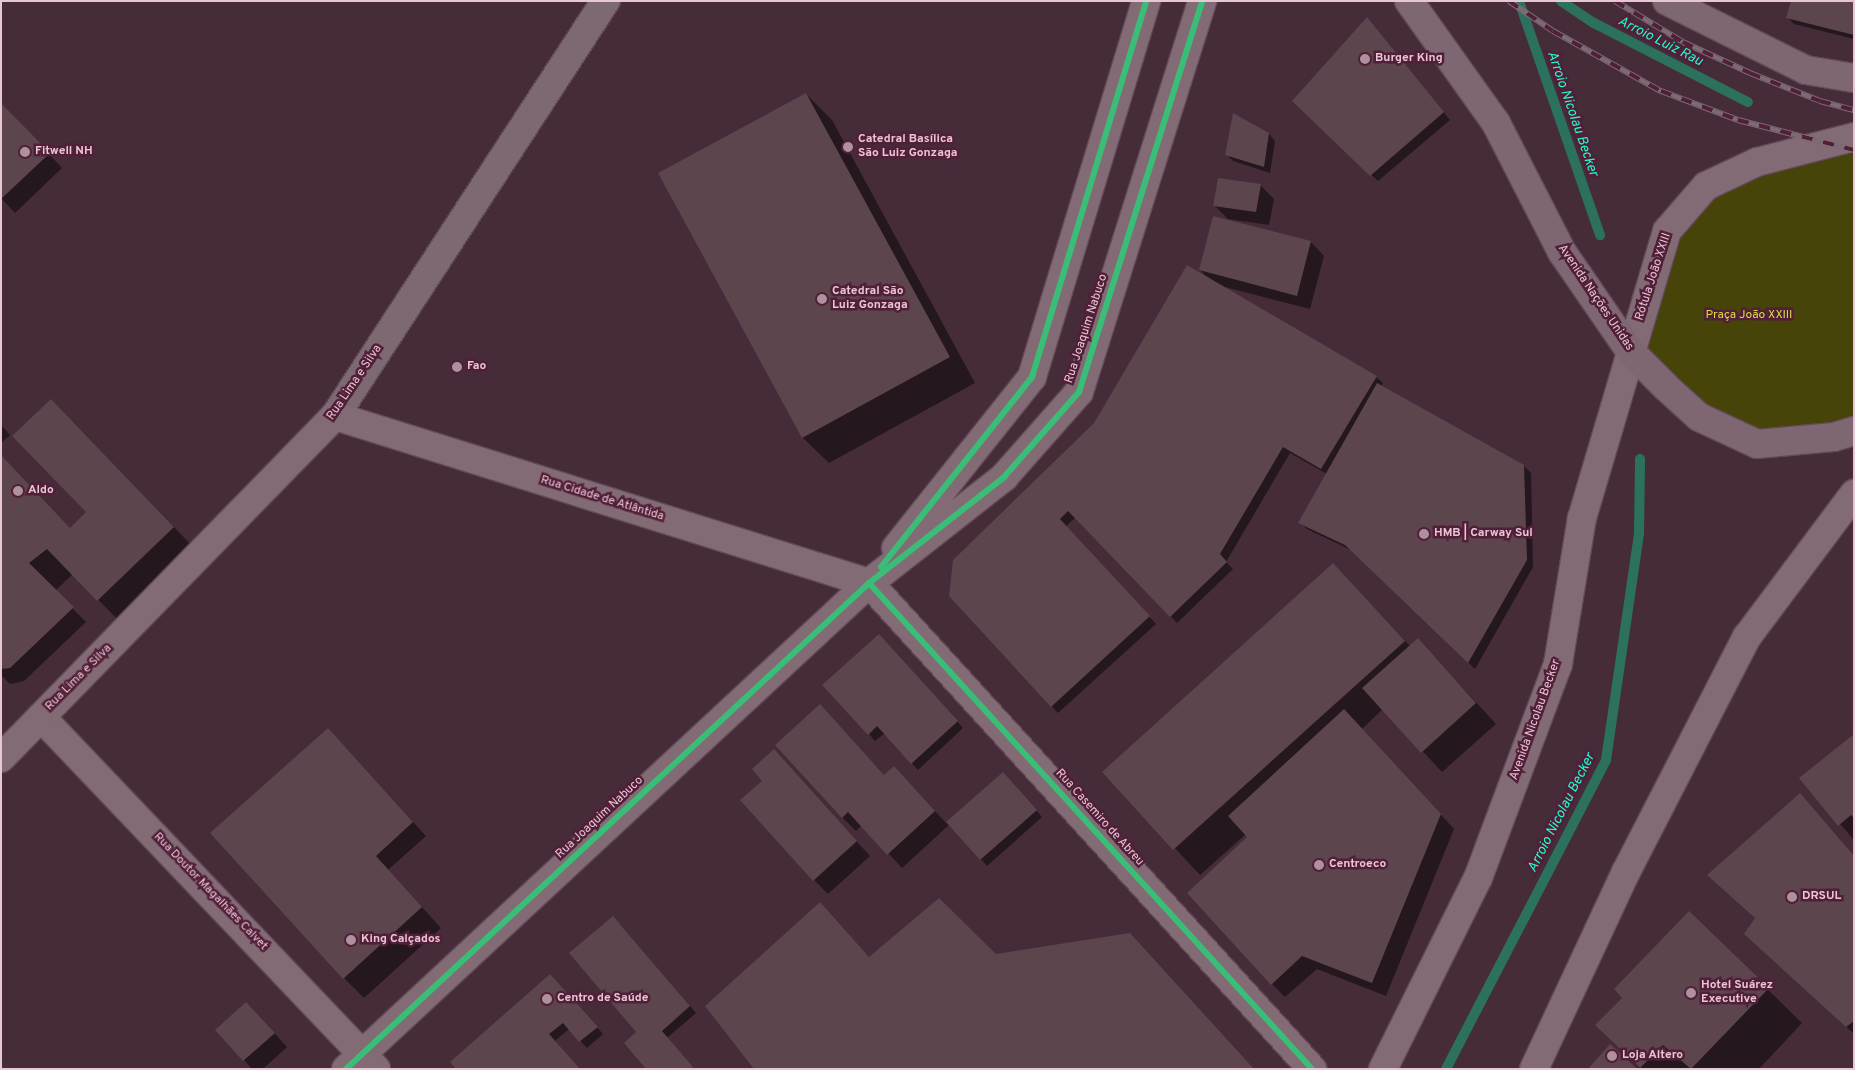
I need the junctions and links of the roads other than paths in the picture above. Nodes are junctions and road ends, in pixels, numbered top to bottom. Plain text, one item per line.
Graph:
1 (606, 1) edge
2 (1146, 1) edge
3 (1202, 1) edge
4 (1409, 1) edge
5 (1667, 1) edge
6 (1854, 78) edge
7 (1854, 137) edge
8 (1630, 350) junction
9 (335, 416) junction
10 (1854, 431) edge
11 (1854, 494) edge
12 (869, 583) junction
13 (41, 717) junction
14 (3, 753) edge
15 (361, 1064) edge
16 (1312, 1069) edge
17 (1383, 1069) edge
18 (1534, 1069) edge

1 - 9 street, Rua Lima e Silva
2 - 12 street, Rua Joaquim Nabuco
3 - 12 street, Rua Joaquim Nabuco
4 - 8 main road, Avenida Nações Unidas
5 - 6 main road
7 - 8 street, Rótula João XXIII
8 - 10 main road, Avenida Nações Unidas
8 - 17 street, Avenida Nicolau Becker
9 - 12 street, Rua Cidade de Atlântida
9 - 13 street, Rua Lima e Silva
11 - 18 street
12 - 15 street, Rua Joaquim Nabuco
12 - 16 street, Rua Casemiro de Abreu
13 - 14 street, Rua Lima e Silva
13 - 15 street, Rua Doutor Magalhães Calvet

